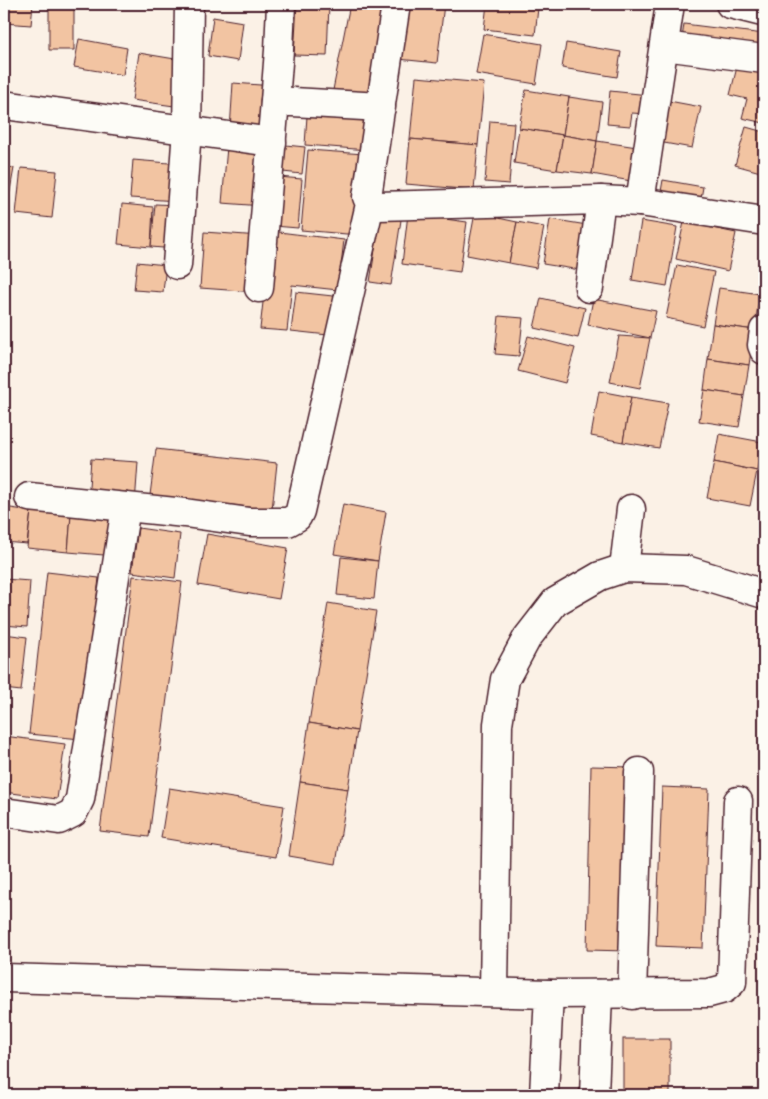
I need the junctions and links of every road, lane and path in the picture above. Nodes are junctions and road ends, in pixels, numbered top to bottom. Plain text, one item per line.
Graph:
1 (189, 4) edge
2 (281, 4) edge
3 (396, 4) edge
4 (670, 4) edge
5 (730, 4) edge
6 (762, 12) dead end
7 (664, 46) junction
8 (764, 59) edge
9 (275, 101) junction
10 (4, 104) edge
11 (381, 107) junction
12 (187, 130) junction
13 (272, 142) junction
14 (601, 200) junction
15 (640, 202) junction
16 (370, 204) junction
17 (764, 221) edge
18 (177, 265) dead end
19 (259, 288) dead end
20 (589, 288) dead end
21 (764, 330) edge
22 (764, 350) edge
23 (29, 497) dead end
24 (126, 507) junction
25 (632, 509) dead end
26 (624, 568) junction
27 (764, 594) edge
28 (639, 772) dead end
29 (738, 801) dead end
30 (4, 812) edge
31 (4, 978) edge
32 (494, 991) junction
33 (549, 994) junction
34 (598, 994) junction
35 (632, 995) junction
36 (544, 1095) edge
37 (594, 1095) edge

1 - 12 street
2 - 9 street
3 - 11 street
4 - 7 street
5 - 6 street
7 - 8 street
7 - 15 street
9 - 11 street
9 - 13 street
10 - 12 street
11 - 16 street
12 - 13 street
12 - 18 street
13 - 19 street
14 - 15 street
14 - 16 street
14 - 20 street
15 - 17 street
16 - 24 street
21 - 22 street
23 - 24 street
24 - 30 street
25 - 26 street
26 - 27 street
26 - 32 street
28 - 35 street
29 - 35 street
31 - 32 street
32 - 33 street
33 - 34 street
33 - 36 street
34 - 35 street
34 - 37 street

